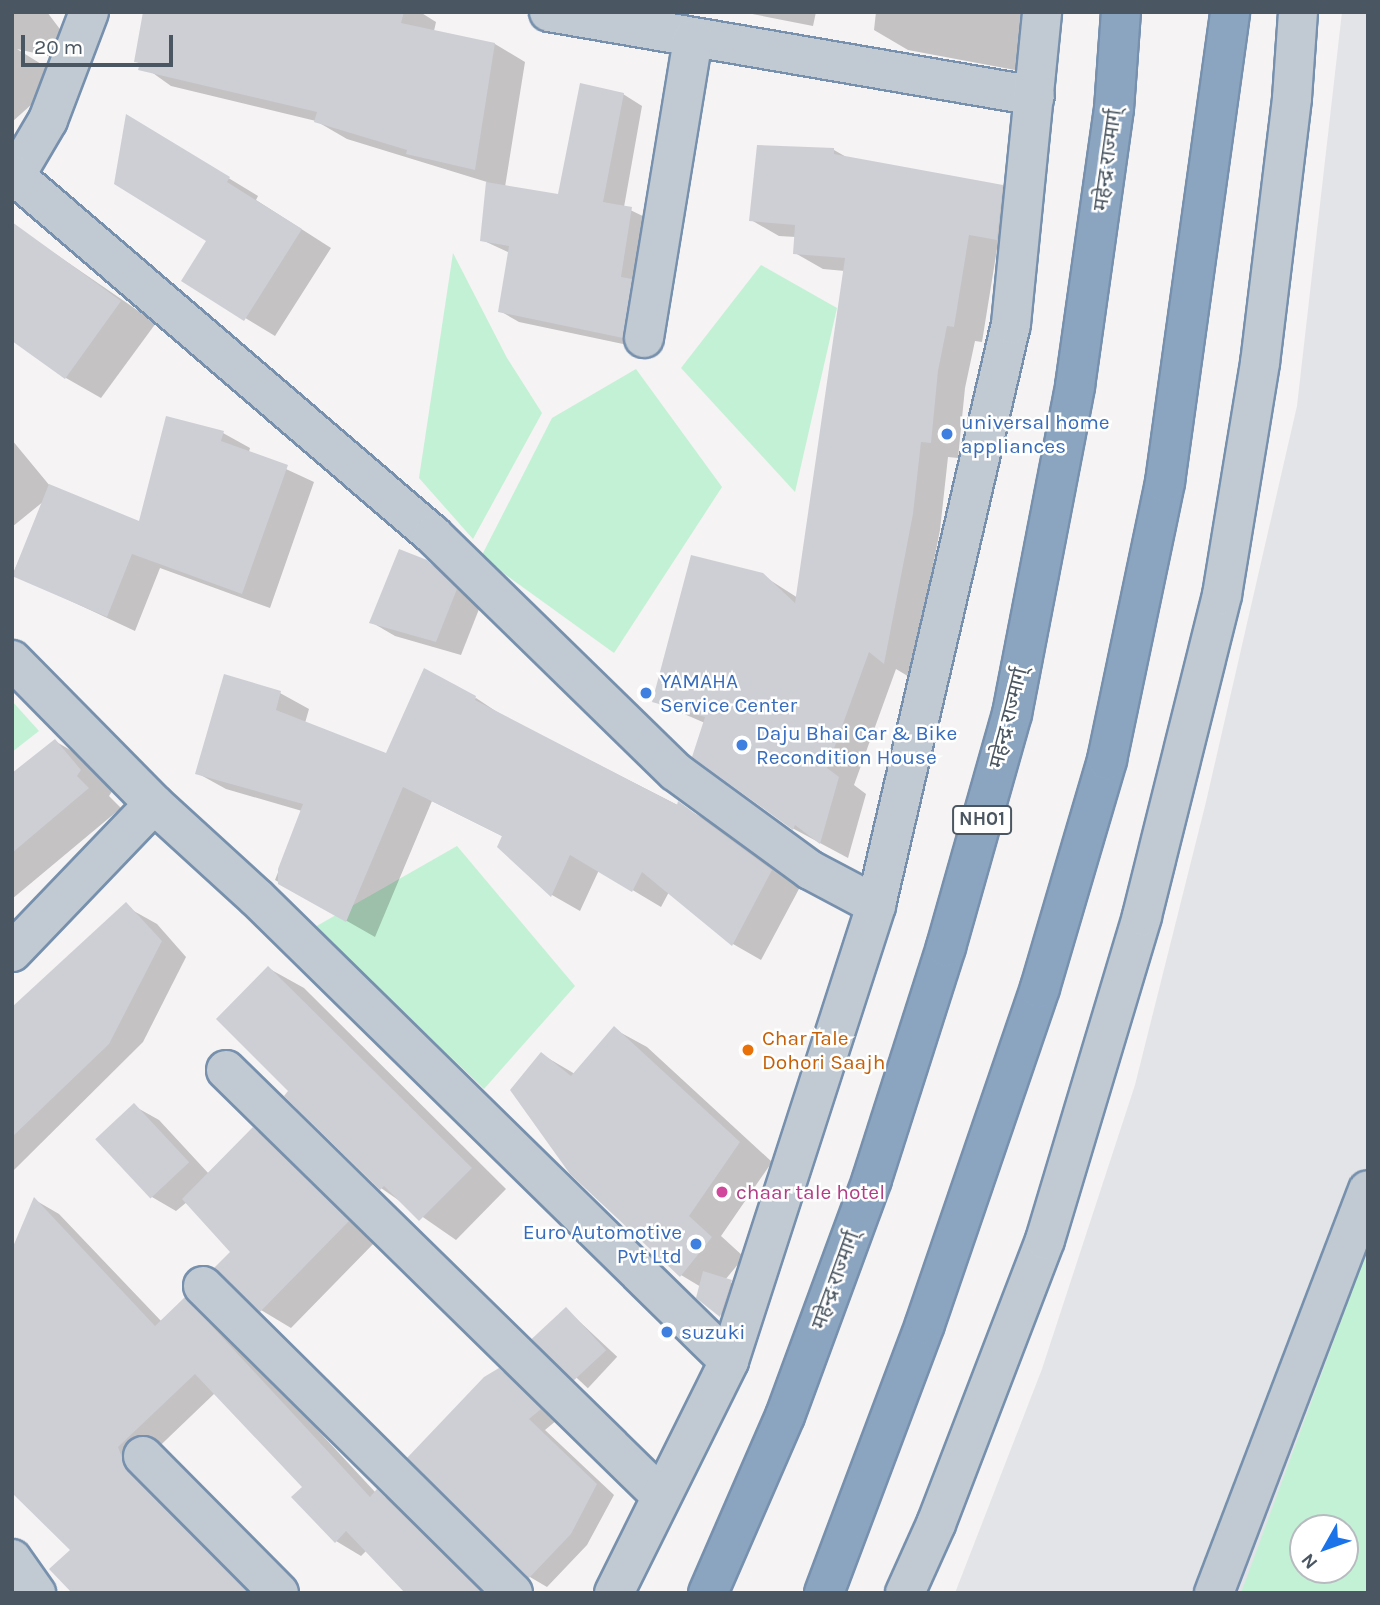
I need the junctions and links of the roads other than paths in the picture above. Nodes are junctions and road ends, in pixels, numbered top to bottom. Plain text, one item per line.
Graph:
1 (89, 12) edge
2 (549, 12) edge
3 (1042, 12) edge
4 (1121, 12) edge
5 (1230, 12) edge
6 (1298, 12) edge
7 (637, 20) edge
8 (693, 39) junction
9 (1035, 96) junction
10 (14, 178) edge
11 (644, 338) dead end
12 (12, 660) edge
13 (154, 804) junction
14 (876, 905) junction
15 (12, 952) edge
16 (226, 1070) dead end
17 (1368, 1190) edge
18 (203, 1286) dead end
19 (729, 1361) junction
20 (143, 1456) dead end
21 (660, 1494) junction
22 (12, 1559) edge
23 (36, 1593) edge
24 (279, 1593) edge
25 (513, 1593) edge
26 (614, 1593) edge
27 (708, 1593) edge
28 (824, 1593) edge
29 (905, 1593) edge
30 (1214, 1593) edge

1 - 10 street
2 - 7 street
3 - 9 street
4 - 27 highway, महेन्द्र राज्मार्ग् / NH01
5 - 28 highway
6 - 29 street
7 - 8 street
8 - 9 street
8 - 11 street
9 - 14 street
10 - 14 street
12 - 13 street
13 - 15 street
13 - 19 street
14 - 19 street
16 - 21 street
17 - 30 street
18 - 25 street
19 - 21 street
20 - 24 street
21 - 26 street
22 - 23 street

